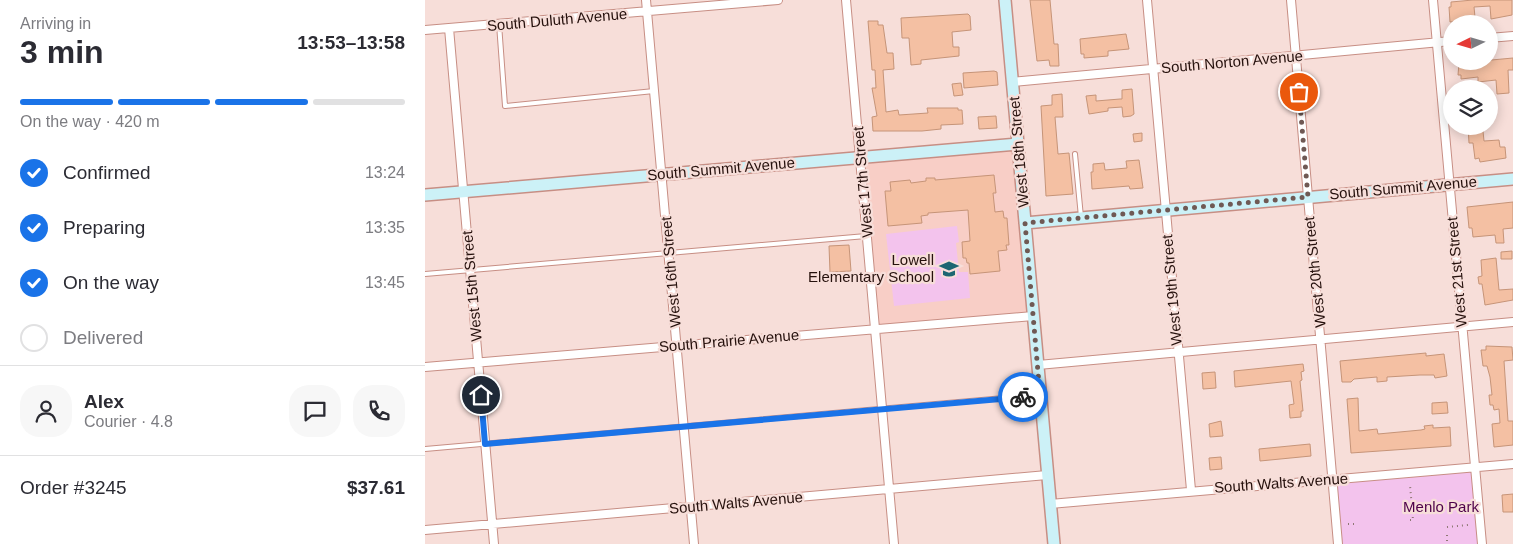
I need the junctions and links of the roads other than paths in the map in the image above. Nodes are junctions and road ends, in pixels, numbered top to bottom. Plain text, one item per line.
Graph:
1 (646, 0) edge
2 (778, 0) edge
3 (846, 0) edge
4 (1005, 0) edge
5 (1147, 0) edge
6 (1291, 0) edge
7 (1433, 0) edge
8 (647, 12) junction
9 (499, 24) junction
10 (449, 28) junction
11 (425, 30) edge
12 (1513, 36) edge
13 (1498, 37) edge
14 (1437, 42) junction
15 (1443, 42) edge
16 (1296, 57) junction
17 (1153, 69) junction
18 (1012, 82) junction
19 (654, 91) junction
20 (1018, 144) junction
21 (1075, 154) dead end
22 (861, 158) junction
23 (662, 174) junction
24 (1513, 179) edge
25 (1450, 184) junction
26 (463, 192) junction
27 (425, 195) edge
28 (1308, 197) junction
29 (1165, 210) junction
30 (1081, 218) junction
31 (1025, 223) junction
32 (867, 236) junction
33 (669, 253) junction
34 (470, 270) junction
35 (425, 274) edge
36 (1033, 316) junction
37 (1513, 322) edge
38 (1461, 326) junction
39 (875, 329) junction
40 (1322, 340) junction
41 (677, 346) junction
42 (1178, 353) junction
43 (478, 363) junction
44 (1038, 365) junction
45 (425, 367) edge
46 (1040, 395) junction
47 (882, 409) junction
48 (684, 427) junction
49 (485, 444) junction
50 (425, 449) edge
51 (1513, 464) edge
52 (1475, 467) junction
53 (1047, 475) junction
54 (1333, 480) junction
55 (890, 489) junction
56 (1191, 490) junction
57 (1050, 504) junction
58 (691, 508) junction
59 (492, 524) junction
60 (425, 530) edge
61 (494, 544) edge
62 (694, 544) edge
63 (894, 544) edge
64 (1054, 544) edge
65 (1338, 544) edge
66 (1482, 544) edge

1 - 8 street, West 16th Street
2 - 8 street, South Duluth Avenue
3 - 22 street, West 17th Street
4 - 18 street, West 18th Street
5 - 17 street, West 19th Street
6 - 16 street, West 20th Street
7 - 14 street, West 21st Street
8 - 9 street, South Duluth Avenue
8 - 19 street, West 16th Street
9 - 10 street, South Duluth Avenue
9 - 19 lane
10 - 11 street, South Duluth Avenue
10 - 26 street, West 15th Street
12 - 13 street
14 - 15 street, South Norton Avenue
14 - 16 street, South Norton Avenue
14 - 25 street, West 21st Street
16 - 17 street, South Norton Avenue
16 - 28 street, West 20th Street
17 - 18 street, South Norton Avenue
17 - 29 street, West 19th Street
18 - 20 street, West 18th Street
19 - 23 street, West 16th Street
20 - 22 street, South Summit Avenue
20 - 31 street, West 18th Street
21 - 30 lane
22 - 23 street, South Summit Avenue
22 - 32 street, West 17th Street
23 - 26 street, South Summit Avenue
23 - 33 street, West 16th Street
24 - 25 street, South Summit Avenue
25 - 28 street, South Summit Avenue
25 - 38 street, West 21st Street
26 - 27 street, South Summit Avenue
26 - 34 street, West 15th Street
28 - 29 street, South Summit Avenue
28 - 40 street, West 20th Street
29 - 30 street, South Summit Avenue
29 - 42 street, West 19th Street
30 - 31 street, South Summit Avenue
31 - 36 street, West 18th Street
32 - 33 lane
32 - 39 street, West 17th Street
33 - 34 lane
33 - 41 street, West 16th Street
34 - 35 lane
34 - 43 street, West 15th Street
36 - 39 street, South Prairie Avenue
36 - 44 street, West 18th Street
37 - 38 street
38 - 40 street
38 - 52 street, West 21st Street
39 - 41 street, South Prairie Avenue
39 - 47 street, West 17th Street
40 - 42 street
40 - 54 street, West 20th Street
41 - 43 street, South Prairie Avenue
41 - 48 street, West 16th Street
42 - 44 street
42 - 56 street, West 19th Street
43 - 45 street, South Prairie Avenue
43 - 49 street, West 15th Street
44 - 46 street, West 18th Street
46 - 47 lane
46 - 53 street, West 18th Street
47 - 48 lane
47 - 55 street, West 17th Street
48 - 49 lane
48 - 58 street, West 16th Street
49 - 50 lane
49 - 59 street, West 15th Street
51 - 52 street, South Walts Avenue
52 - 54 street, South Walts Avenue
52 - 66 street, West 21st Street
53 - 55 street, South Walts Avenue
53 - 57 street, West 18th Street
54 - 56 street, South Walts Avenue
54 - 65 street, West 20th Street
55 - 58 street, South Walts Avenue
55 - 63 street, West 17th Street
56 - 57 street, South Walts Avenue
57 - 64 street, West 18th Street
58 - 59 street, South Walts Avenue
58 - 62 street, West 16th Street
59 - 60 street, South Walts Avenue
59 - 61 street, West 15th Street

